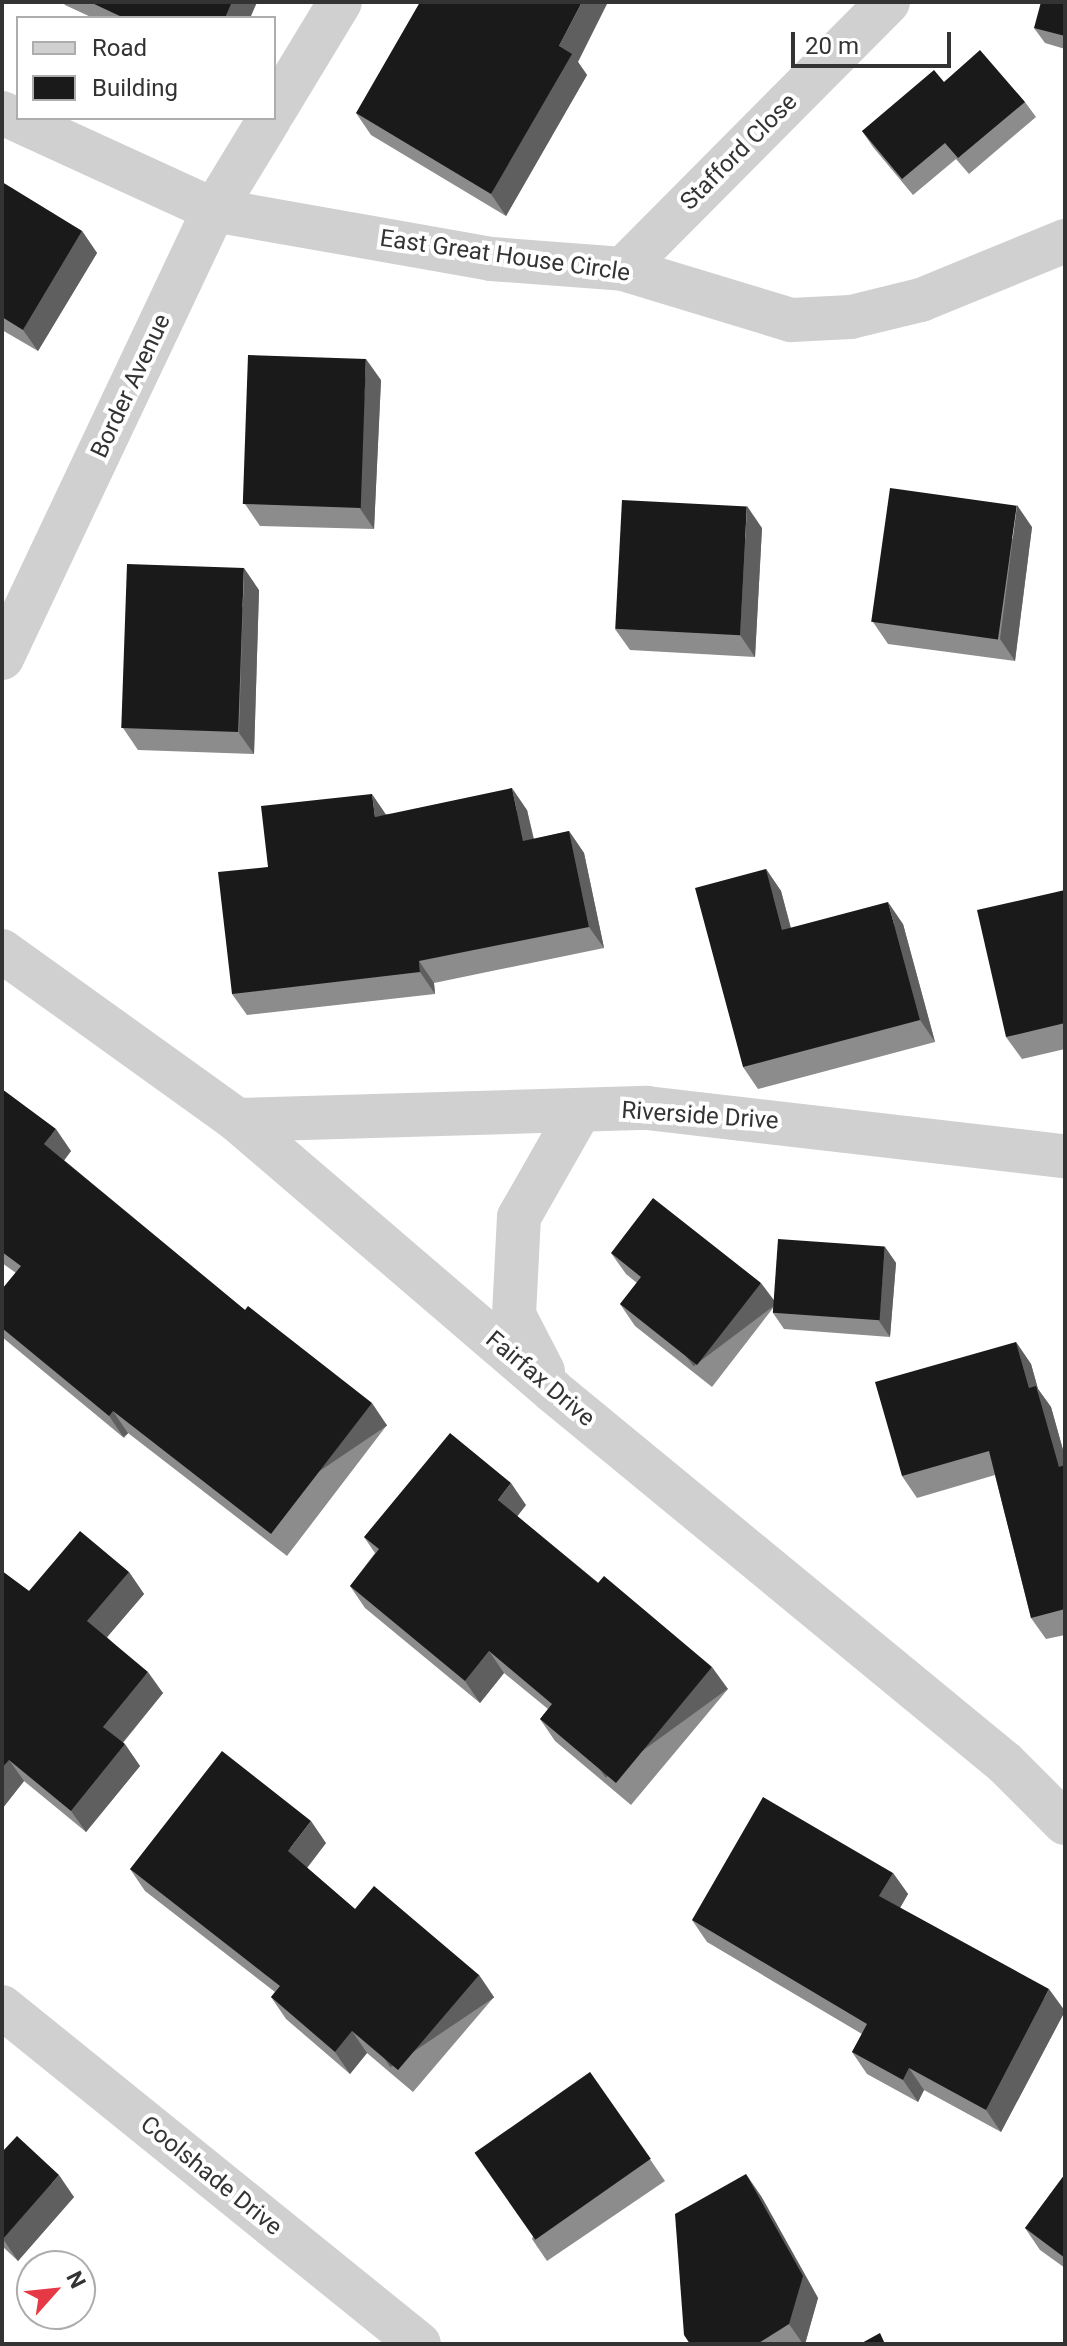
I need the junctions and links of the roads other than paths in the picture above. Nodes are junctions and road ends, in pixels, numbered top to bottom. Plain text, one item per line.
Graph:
1 (340, 2) edge
2 (888, 2) edge
3 (276, 108) edge
4 (17, 120) edge
5 (269, 120) edge
6 (214, 210) junction
7 (1065, 241) edge
8 (623, 269) junction
9 (2, 658) edge
10 (2, 951) edge
11 (580, 1110) junction
12 (237, 1120) junction
13 (1065, 1156) edge
14 (553, 1391) junction
15 (1065, 1823) edge
16 (2, 2007) edge
17 (419, 2344) edge

1 - 3 street
2 - 8 street, Stafford Close
4 - 6 street, East Great House Circle
5 - 6 street, Border Avenue
6 - 8 street, East Great House Circle
6 - 9 street, Border Avenue
7 - 8 street, East Great House Circle
10 - 12 street, Fairfax Drive
11 - 12 street, Riverside Drive
11 - 13 street, Riverside Drive
11 - 14 street
12 - 14 street, Fairfax Drive
14 - 15 street, Fairfax Drive
16 - 17 street, Coolshade Drive

